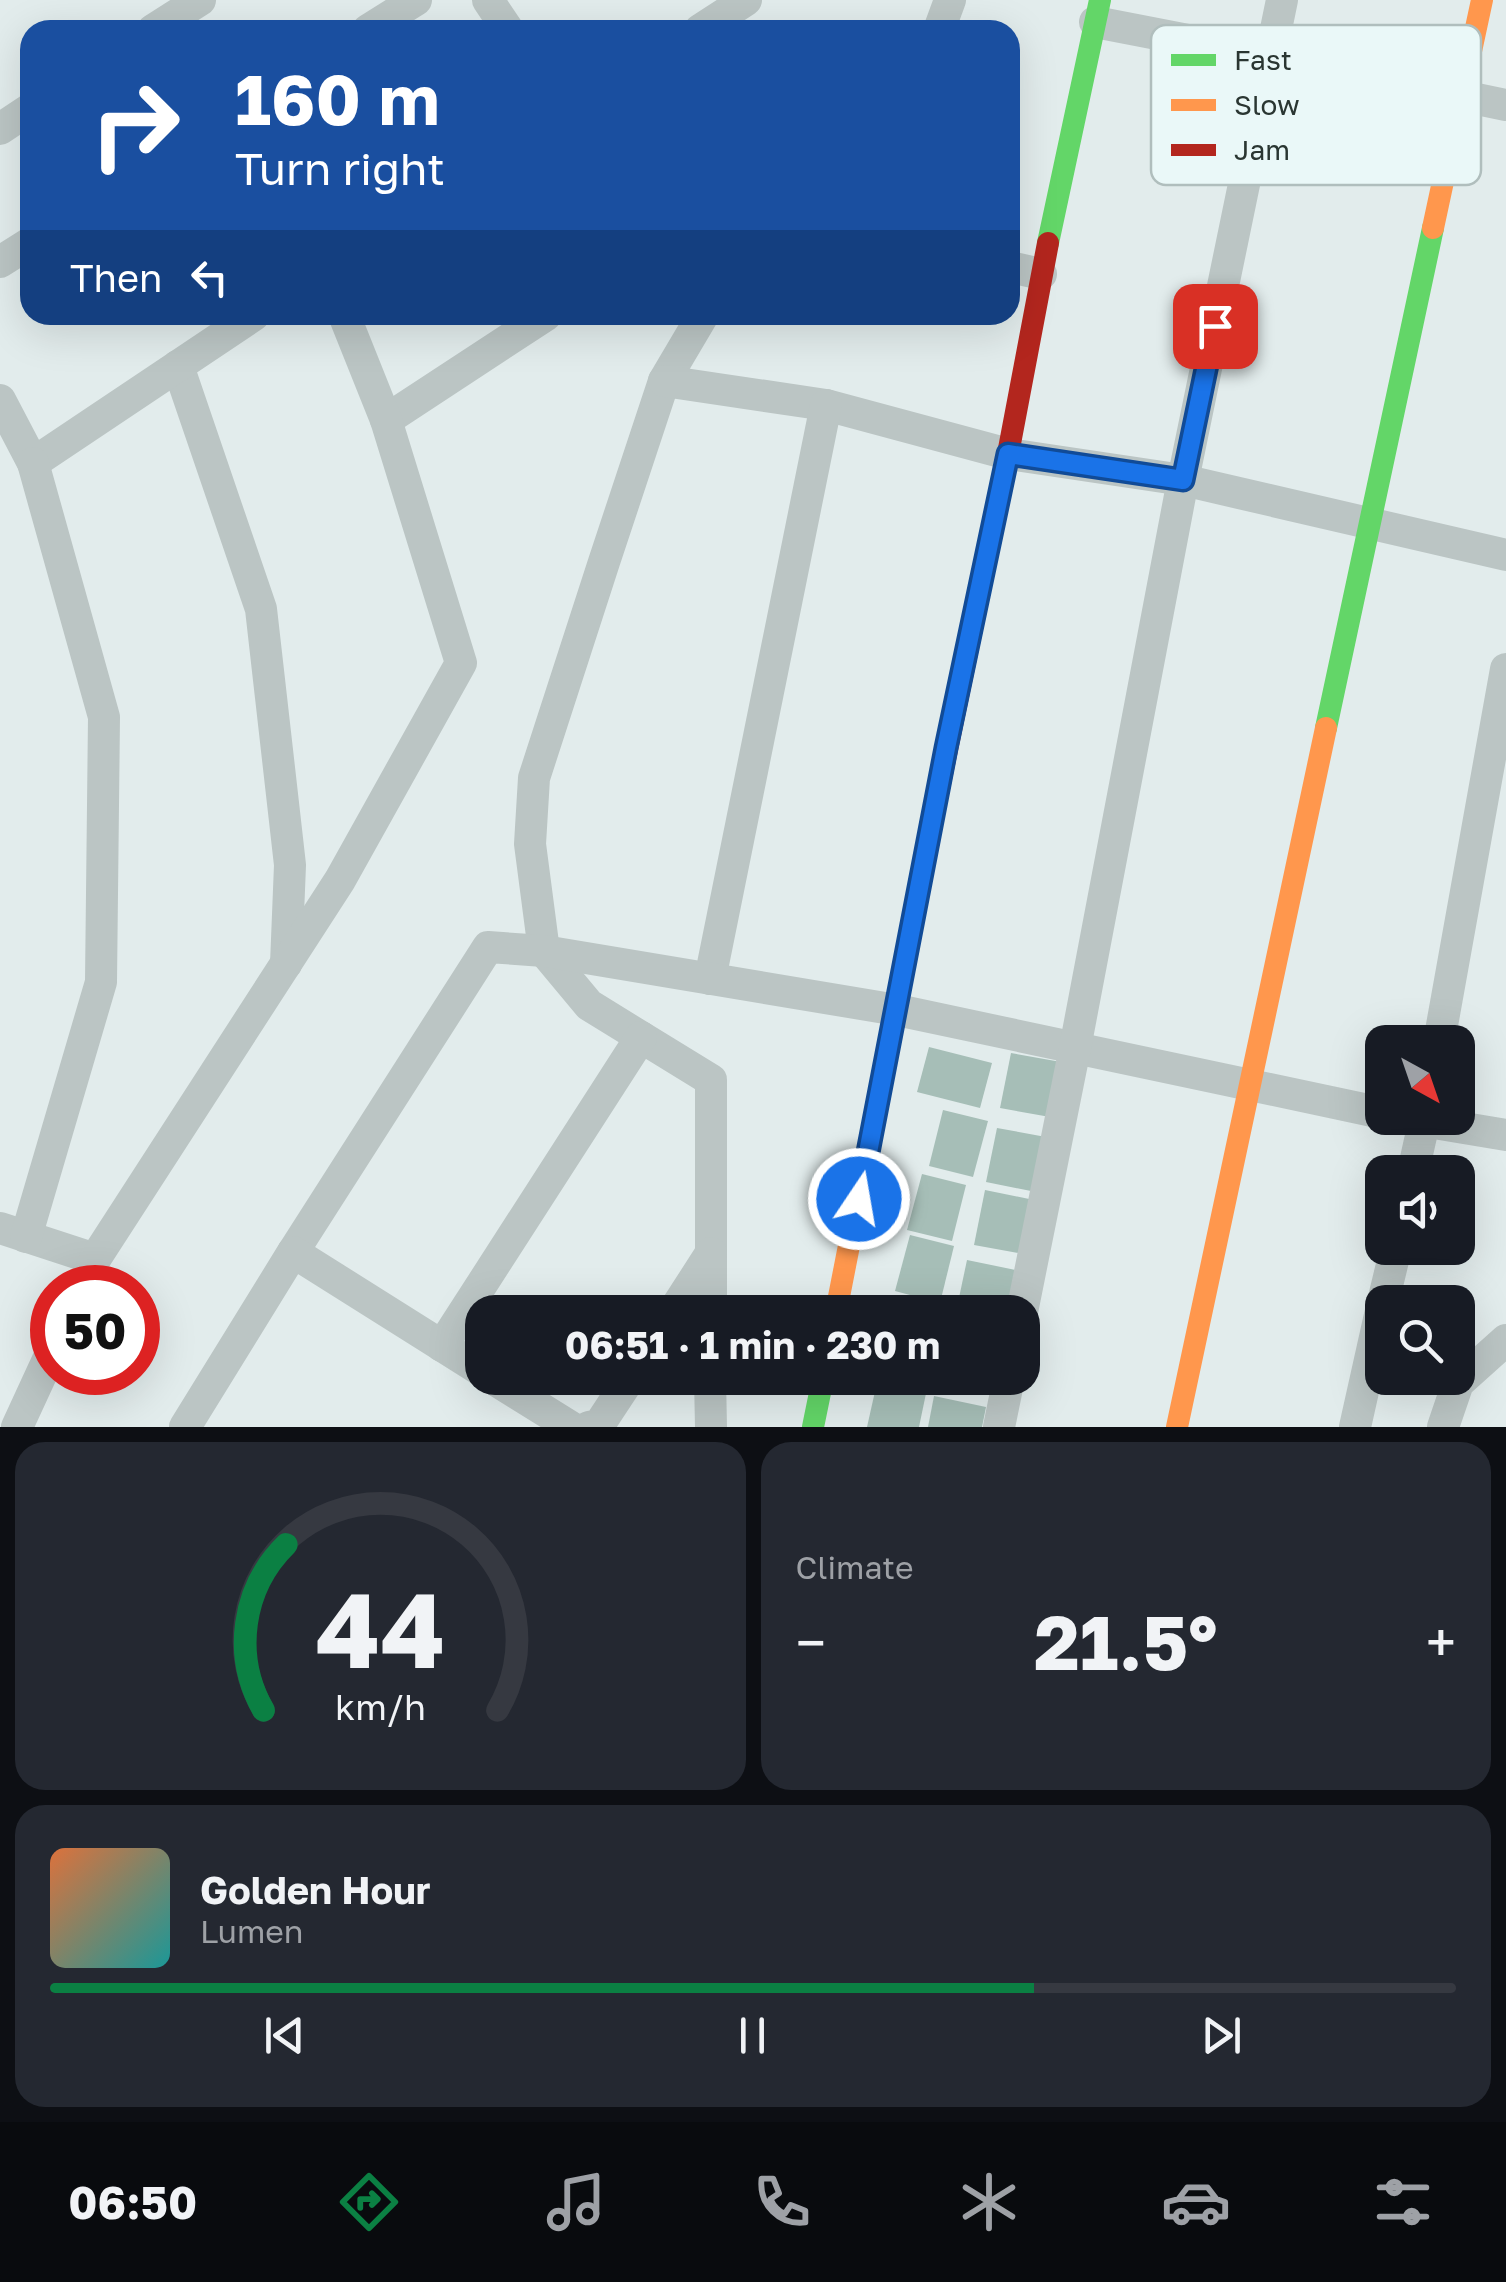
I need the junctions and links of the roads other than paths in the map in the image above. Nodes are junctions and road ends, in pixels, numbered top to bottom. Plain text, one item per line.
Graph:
1 (200, 0) edge
2 (416, 0) edge
3 (746, 0) edge
4 (1282, 0) edge
5 (1482, 0) edge
6 (1098, 11) edge
7 (169, 20) edge
8 (384, 20) edge
9 (715, 20) edge
10 (1152, 25) edge
11 (1278, 25) edge
12 (1477, 25) edge
13 (1481, 100) edge
14 (1506, 105) edge
15 (1245, 185) edge
16 (1443, 185) edge
17 (1025, 271) edge
18 (239, 325) edge
19 (348, 325) edge
20 (531, 325) edge
21 (697, 325) edge
22 (1020, 325) edge
23 (1020, 325) edge
24 (178, 366) junction
25 (664, 381) junction
26 (0, 400) edge
27 (826, 405) junction
28 (386, 420) junction
29 (1008, 454) junction
30 (33, 462) junction
31 (1183, 480) junction
32 (1370, 524) junction
33 (1506, 555) edge
34 (1506, 670) edge
35 (290, 865) junction
36 (340, 880) junction
37 (544, 951) junction
38 (286, 964) junction
39 (710, 979) junction
40 (897, 1010) junction
41 (1442, 1025) edge
42 (641, 1037) junction
43 (1075, 1048) junction
44 (1250, 1085) junction
45 (1365, 1109) edge
46 (1475, 1130) edge
47 (1506, 1136) edge
48 (13, 1232) edge
49 (292, 1252) junction
50 (712, 1252) junction
51 (74, 1265) edge
52 (94, 1265) edge
53 (684, 1295) edge
54 (711, 1295) edge
55 (839, 1295) edge
56 (1025, 1295) edge
57 (1506, 1340) edge
58 (442, 1346) junction
59 (465, 1361) edge
60 (1365, 1383) edge
61 (32, 1395) edge
62 (519, 1395) edge
63 (619, 1395) edge
64 (710, 1395) edge
65 (820, 1395) edge
66 (1005, 1395) edge
67 (17, 1427) edge
68 (185, 1427) edge
69 (571, 1427) edge
70 (589, 1427) edge
71 (711, 1427) edge
72 (813, 1427) edge
73 (998, 1427) edge
74 (1177, 1427) edge
75 (1355, 1427) edge
76 (1442, 1427) edge

1 - 7 street
2 - 8 street
3 - 9 street
4 - 11 street
5 - 12 street
6 - 10 street
6 - 17 street
13 - 14 street
15 - 31 street
16 - 32 street
17 - 22 street
18 - 24 street
19 - 28 street
20 - 28 street
21 - 25 street
23 - 29 street
24 - 30 street
24 - 35 street
25 - 27 street
25 - 37 street
26 - 30 street
27 - 29 street
27 - 39 street
28 - 36 street
29 - 31 street
29 - 40 street
30 - 48 street
31 - 32 street
31 - 43 street
32 - 33 street
32 - 44 street
34 - 41 street
35 - 36 street
35 - 38 street
36 - 38 street
37 - 39 street
37 - 42 street
37 - 49 street
38 - 52 street
39 - 40 street
40 - 43 street
40 - 55 street
42 - 50 street
42 - 58 street
43 - 44 street
43 - 56 street
44 - 45 street
44 - 74 street
46 - 47 street
48 - 51 street
49 - 58 street
49 - 68 street
50 - 53 street
50 - 54 street
57 - 76 street
58 - 59 street
60 - 75 street
61 - 67 street
62 - 69 street
63 - 70 street
64 - 71 street
65 - 72 street
66 - 73 street

